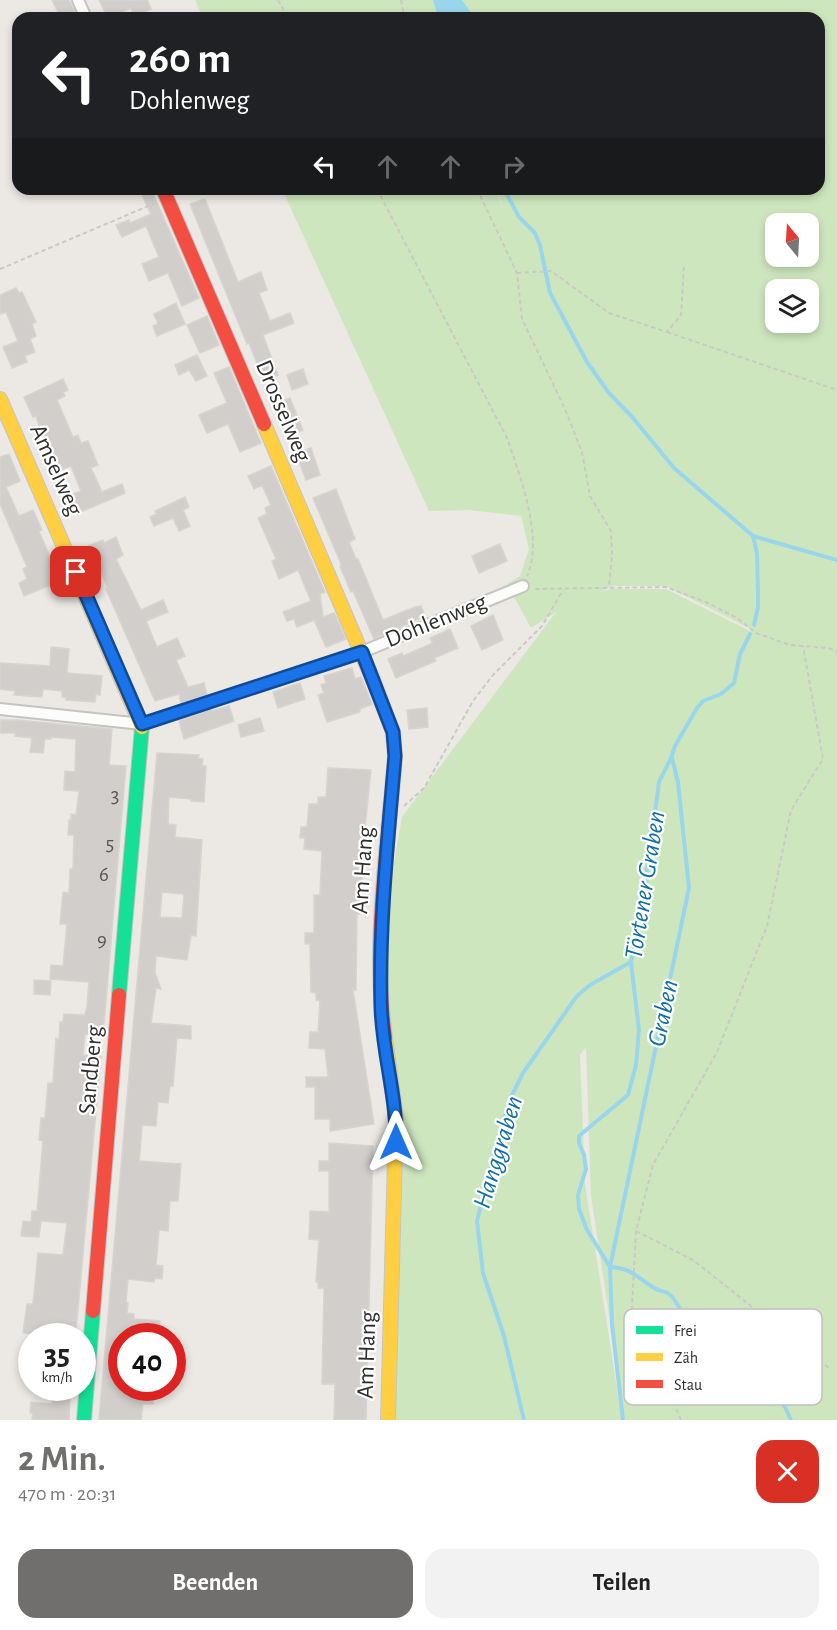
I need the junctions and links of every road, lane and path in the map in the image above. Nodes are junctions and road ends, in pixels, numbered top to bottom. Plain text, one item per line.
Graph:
1 (163, 195) edge
2 (165, 195) edge
3 (380, 195) edge
4 (480, 195) edge
5 (684, 264) dead end
6 (0, 269) edge
7 (517, 273) junction
8 (667, 332) junction
9 (837, 390) edge
10 (0, 399) edge
11 (523, 586) junction
12 (609, 588) junction
13 (563, 590) junction
14 (803, 646) junction
15 (837, 651) edge
16 (362, 652) junction
17 (0, 709) edge
18 (142, 724) junction
19 (390, 816) junction
20 (636, 1231) junction
21 (633, 1309) edge
22 (755, 1309) edge
23 (822, 1362) edge
24 (829, 1368) dead end
25 (674, 1405) edge
26 (84, 1420) edge
27 (388, 1420) edge
28 (681, 1420) edge

1 - 6 path
2 - 16 street, Drosselweg
3 - 11 path
4 - 7 path
5 - 8 path
7 - 8 path
7 - 12 path
8 - 9 path
10 - 18 street, Amselweg
11 - 13 path
11 - 16 street, Dohlenweg
12 - 13 path
12 - 14 path
13 - 19 path
14 - 15 path
14 - 20 path
16 - 18 street, Dohlenweg
16 - 19 street, Am Hang
17 - 18 street, Dohlenweg
18 - 26 street, Sandberg
19 - 27 street, Am Hang
20 - 21 path
20 - 22 path
23 - 24 path
25 - 28 path

